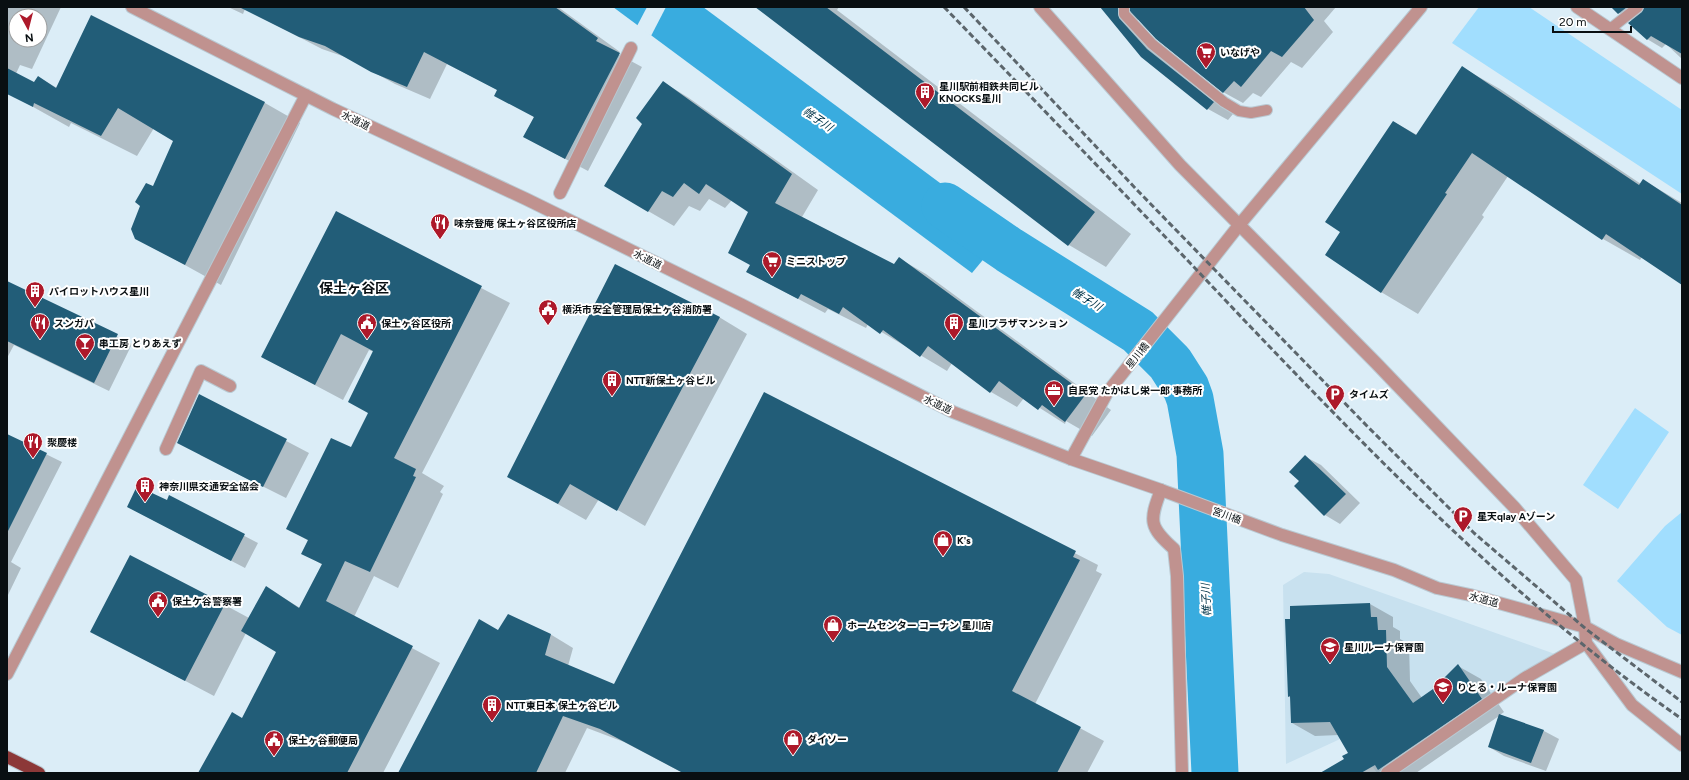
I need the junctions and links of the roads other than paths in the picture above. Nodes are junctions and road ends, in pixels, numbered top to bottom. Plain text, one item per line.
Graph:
1 (132, 7) edge
2 (1040, 7) edge
3 (1124, 7) edge
4 (1421, 7) edge
5 (1577, 7) edge
6 (1638, 7) edge
7 (1610, 29) junction
8 (631, 48) dead end
9 (1682, 78) edge
10 (306, 96) junction
11 (1266, 110) dead end
12 (560, 193) dead end
13 (1240, 224) junction
14 (230, 386) dead end
15 (166, 449) dead end
16 (1071, 460) junction
17 (1166, 492) junction
18 (1282, 535) joint
19 (1585, 627) junction
20 (1586, 643) junction
21 (1682, 672) edge
22 (7, 674) edge
23 (1682, 745) edge
24 (7, 757) edge
25 (40, 773) edge
26 (1182, 773) edge
27 (1387, 773) edge

1 - 10 street, 水道道
2 - 13 street
3 - 11 lane
4 - 13 street, 星川橋
5 - 7 street
6 - 7 lane
7 - 9 street
8 - 12 street
10 - 16 street, 水道道
10 - 22 street
13 - 16 street, 星川橋
13 - 19 street
14 - 15 street
16 - 17 street, 水道道
17 - 18 street, 宮川橋
17 - 26 street
18 - 19 street, 水道道
19 - 20 street
19 - 21 street, 水道道
20 - 23 street
20 - 27 street
24 - 25 highway

